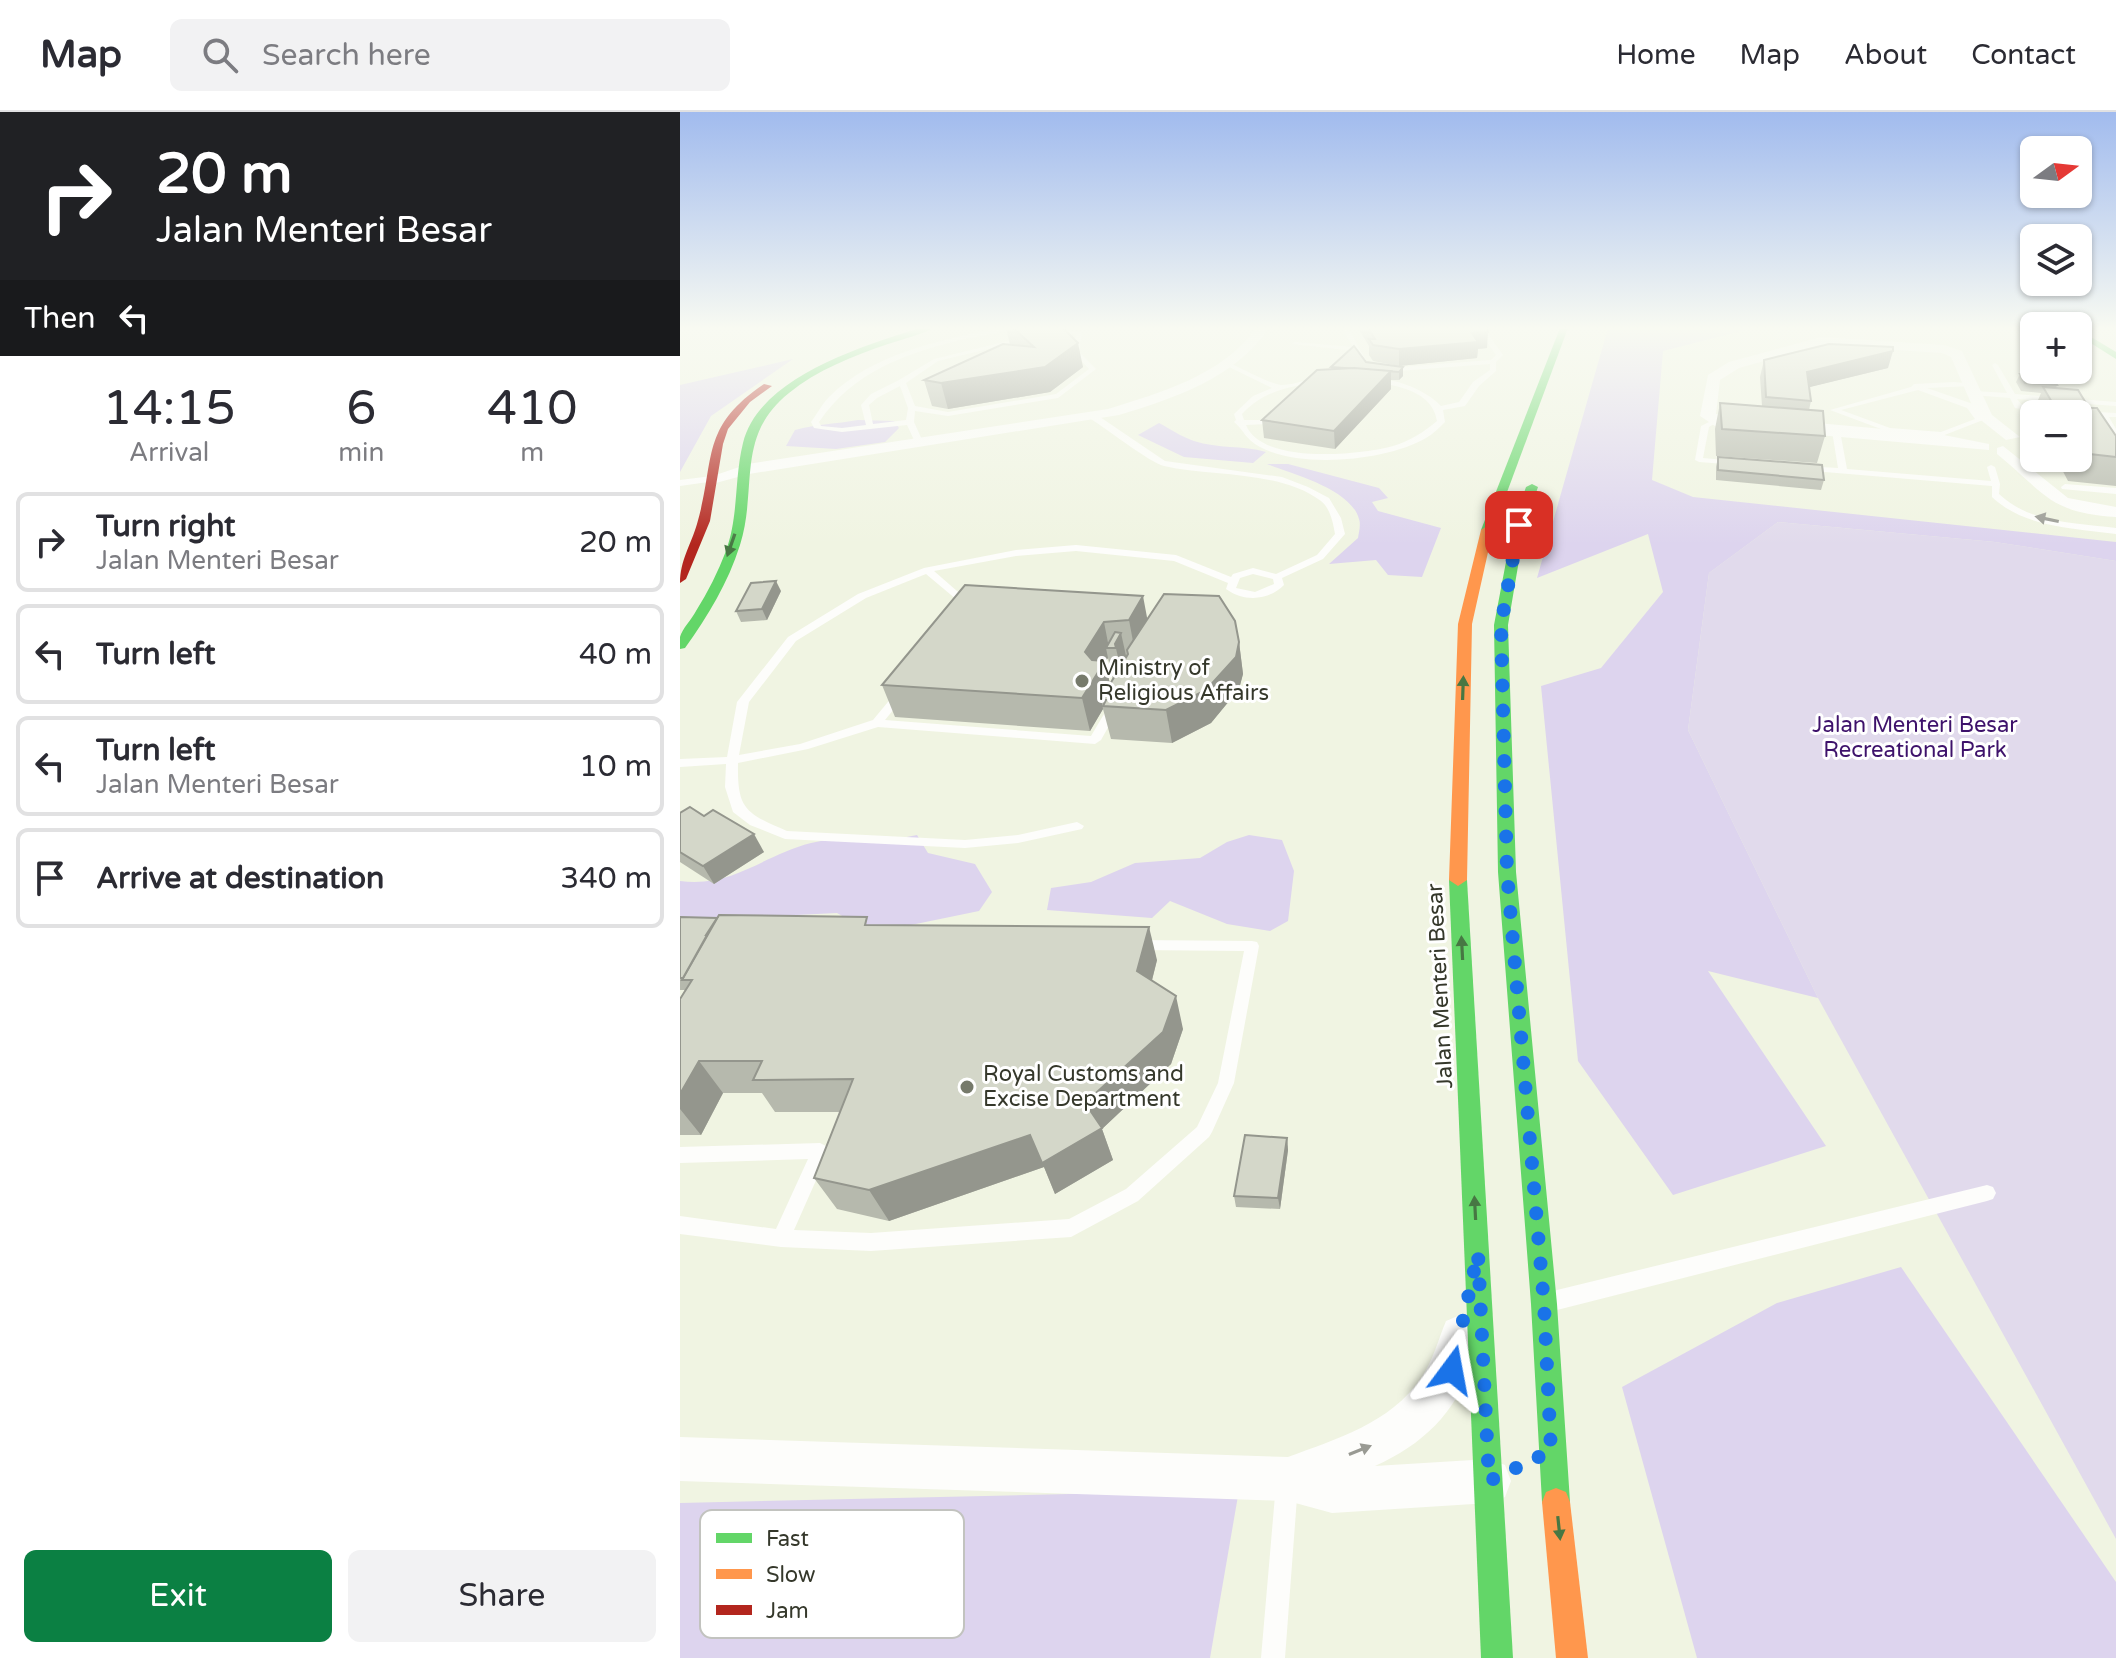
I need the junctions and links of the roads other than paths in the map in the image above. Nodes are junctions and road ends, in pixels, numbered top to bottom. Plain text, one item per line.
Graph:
1 (744, 400) edge
2 (776, 400) edge
3 (827, 400) edge
4 (870, 400) edge
5 (909, 400) edge
6 (1033, 400) edge
7 (1153, 400) edge
8 (1253, 400) edge
9 (1428, 400) edge
10 (1465, 400) edge
11 (1535, 400) edge
12 (1709, 400) edge
13 (1867, 400) edge
14 (1954, 400) edge
15 (1978, 400) edge
16 (2092, 402) edge
17 (1290, 404) edge
18 (2116, 404) edge
19 (912, 408) junction
20 (1439, 409) junction
21 (1834, 410) junction
22 (2092, 413) edge
23 (948, 414) junction
24 (1824, 414) edge
25 (2103, 414) junction
26 (2116, 415) edge
27 (1094, 417) junction
28 (1985, 417) junction
29 (1715, 421) junction
30 (910, 422) junction
31 (1238, 422) junction
32 (870, 427) junction
33 (1836, 431) junction
34 (2116, 435) edge
35 (946, 438) junction
36 (1978, 439) junction
37 (919, 442) junction
38 (2020, 448) edge
39 (2020, 450) edge
40 (1743, 463) edge
41 (1786, 467) edge
42 (1991, 467) dead end
43 (1539, 468) dead end
44 (748, 469) junction
45 (1843, 471) junction
46 (2030, 472) edge
47 (2048, 472) edge
48 (712, 479) junction
49 (680, 483) edge
50 (1996, 484) junction
51 (2065, 487) junction
52 (2116, 491) edge
53 (2116, 512) edge
54 (2116, 531) edge
55 (927, 570) junction
56 (1277, 577) junction
57 (680, 579) edge
58 (1233, 586) junction
59 (1223, 597) edge
60 (971, 608) junction
61 (987, 609) edge
62 (962, 620) edge
63 (680, 645) edge
64 (905, 688) edge
65 (1124, 688) edge
66 (877, 723) junction
67 (680, 763) edge
68 (732, 763) junction
69 (1077, 826) dead end
70 (1111, 945) edge
71 (680, 1155) edge
72 (1987, 1193) dead end
73 (680, 1225) edge
74 (781, 1238) junction
75 (1478, 1253) junction
76 (1544, 1304) junction
77 (1551, 1451) junction
78 (680, 1459) edge
79 (1288, 1479) junction
80 (1489, 1481) junction
81 (1273, 1658) edge
82 (1497, 1658) edge
83 (1572, 1658) edge

1 - 48 main road
2 - 44 main road
3 - 32 lane
4 - 32 lane
5 - 19 lane
6 - 23 lane
7 - 27 street
8 - 31 lane
9 - 20 lane
10 - 20 lane
75 -> 11 main road, Jalan Menteri Besar
12 - 29 street
13 - 21 lane
14 - 21 lane
15 - 28 street
16 - 18 lane
17 - 31 lane
19 - 23 lane
19 - 30 lane
20 - 31 lane
21 - 24 lane
22 - 25 lane
23 - 35 lane
25 - 26 lane
25 - 34 lane
27 - 35 street
27 - 56 lane
28 - 36 street
28 - 38 street
29 - 33 street
29 - 40 lane
30 - 32 lane
30 - 37 lane
33 - 36 street
33 - 45 lane
35 - 37 street
36 - 39 street
37 - 44 street
41 - 45 lane
42 - 50 lane
43 - 76 main road
44 - 48 street
44 -> 63 main road
45 - 50 lane
46 - 53 street
47 - 51 street
48 - 49 lane
48 - 57 main road
54 -> 50 lane
51 - 52 lane
51 - 53 street
55 - 58 lane
55 - 60 lane
55 - 68 lane
56 - 58 lane
56 - 58 lane
58 - 59 lane
60 - 61 lane
60 - 62 lane
64 - 66 lane
65 - 66 lane
66 - 68 lane
67 - 68 lane
68 - 69 lane
70 - 74 lane
71 - 74 lane
72 - 76 lane
73 - 74 lane
79 -> 75 street
75 - 80 main road, Jalan Menteri Besar
76 - 77 main road
77 - 80 street
77 -> 83 main road
78 - 79 street
79 - 80 street
79 - 81 lane
80 - 82 main road, Jalan Menteri Besar

